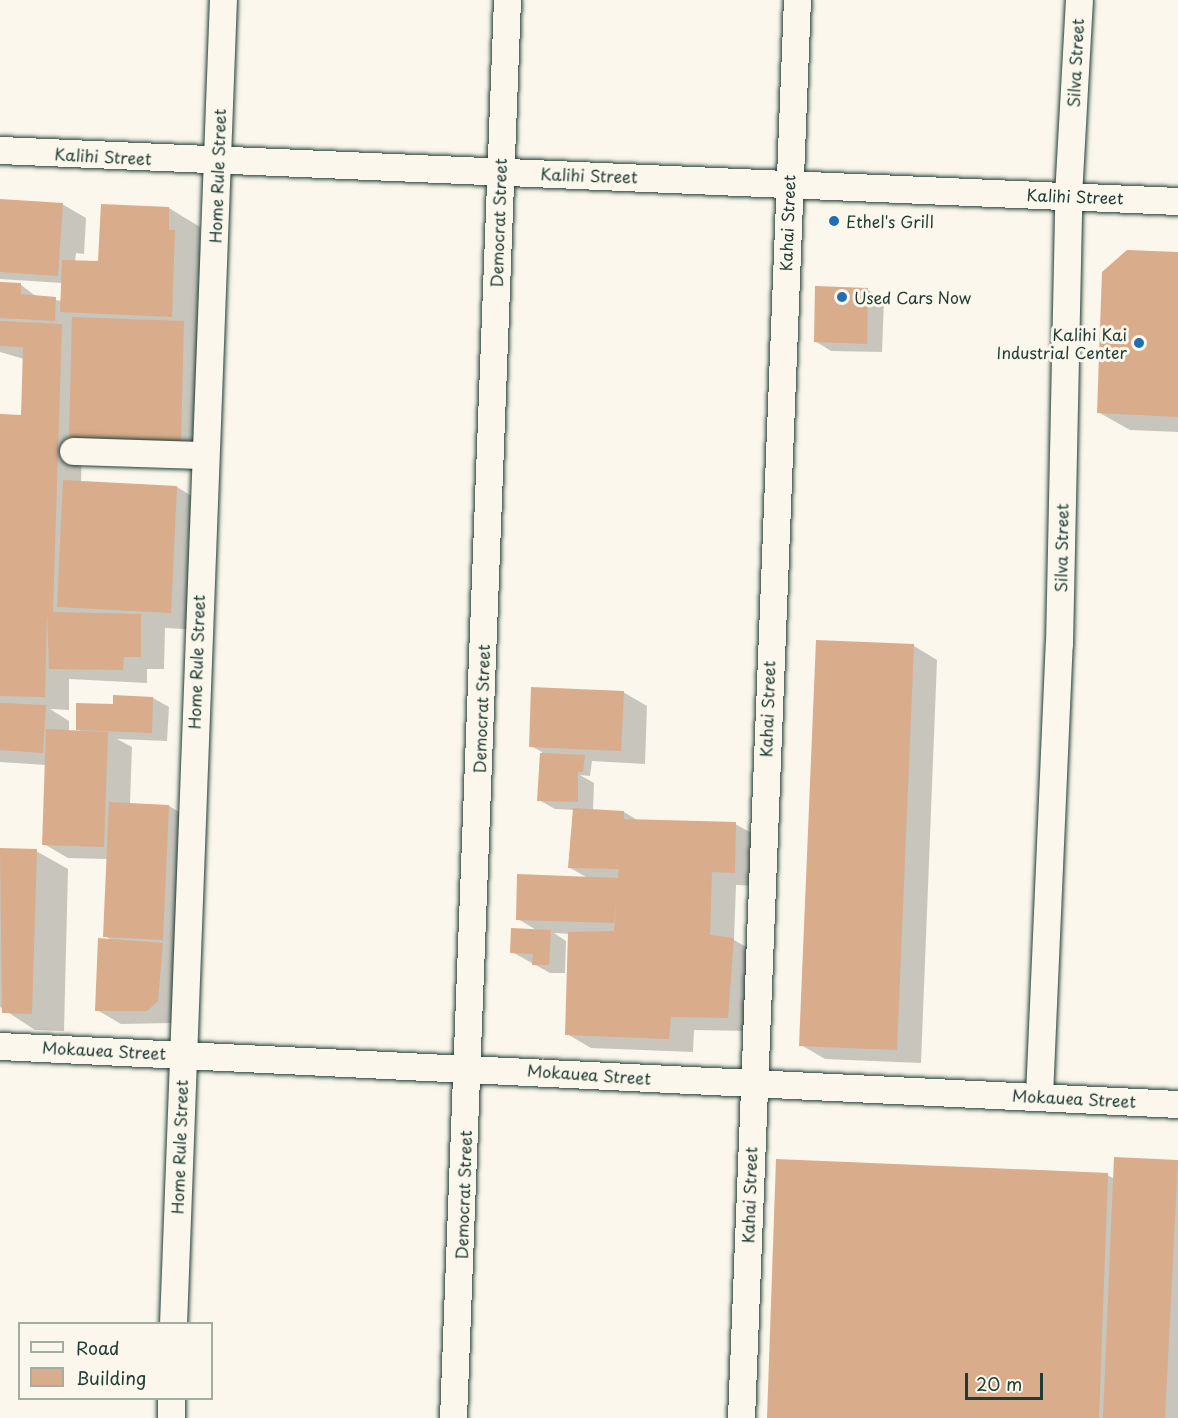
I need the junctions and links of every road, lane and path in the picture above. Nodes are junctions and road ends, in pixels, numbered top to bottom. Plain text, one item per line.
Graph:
1 (223, 0) edge
2 (507, 0) edge
3 (797, 0) edge
4 (1079, 0) edge
5 (0, 150) edge
6 (218, 162) junction
7 (501, 171) junction
8 (788, 184) junction
9 (1068, 196) junction
10 (1178, 201) edge
11 (73, 451) dead end
12 (203, 455) junction
13 (0, 1046) edge
14 (182, 1054) junction
15 (468, 1065) junction
16 (751, 1085) junction
17 (1039, 1096) junction
18 (1178, 1104) edge
19 (173, 1322) edge
20 (171, 1400) edge
21 (171, 1418) edge
22 (453, 1418) edge
23 (741, 1418) edge

1 - 6 street, Home Rule Street
2 - 7 street, Democrat Street
3 - 8 street, Kahai Street
4 - 9 street, Silva Street
5 - 6 street, Kalihi Street
6 - 7 street, Kalihi Street
6 - 12 street, Home Rule Street
7 - 8 street, Kalihi Street
7 - 15 street, Democrat Street
8 - 9 street, Kalihi Street
8 - 16 street, Kahai Street
9 - 10 street, Kalihi Street
9 - 17 street, Silva Street
11 - 12 street
12 - 14 street, Home Rule Street
13 - 14 street, Mokauea Street
14 - 15 street, Mokauea Street
14 - 19 street, Home Rule Street
15 - 16 street, Mokauea Street
15 - 22 street, Democrat Street
16 - 17 street, Mokauea Street
16 - 23 street, Kahai Street
17 - 18 street, Mokauea Street
20 - 21 street

